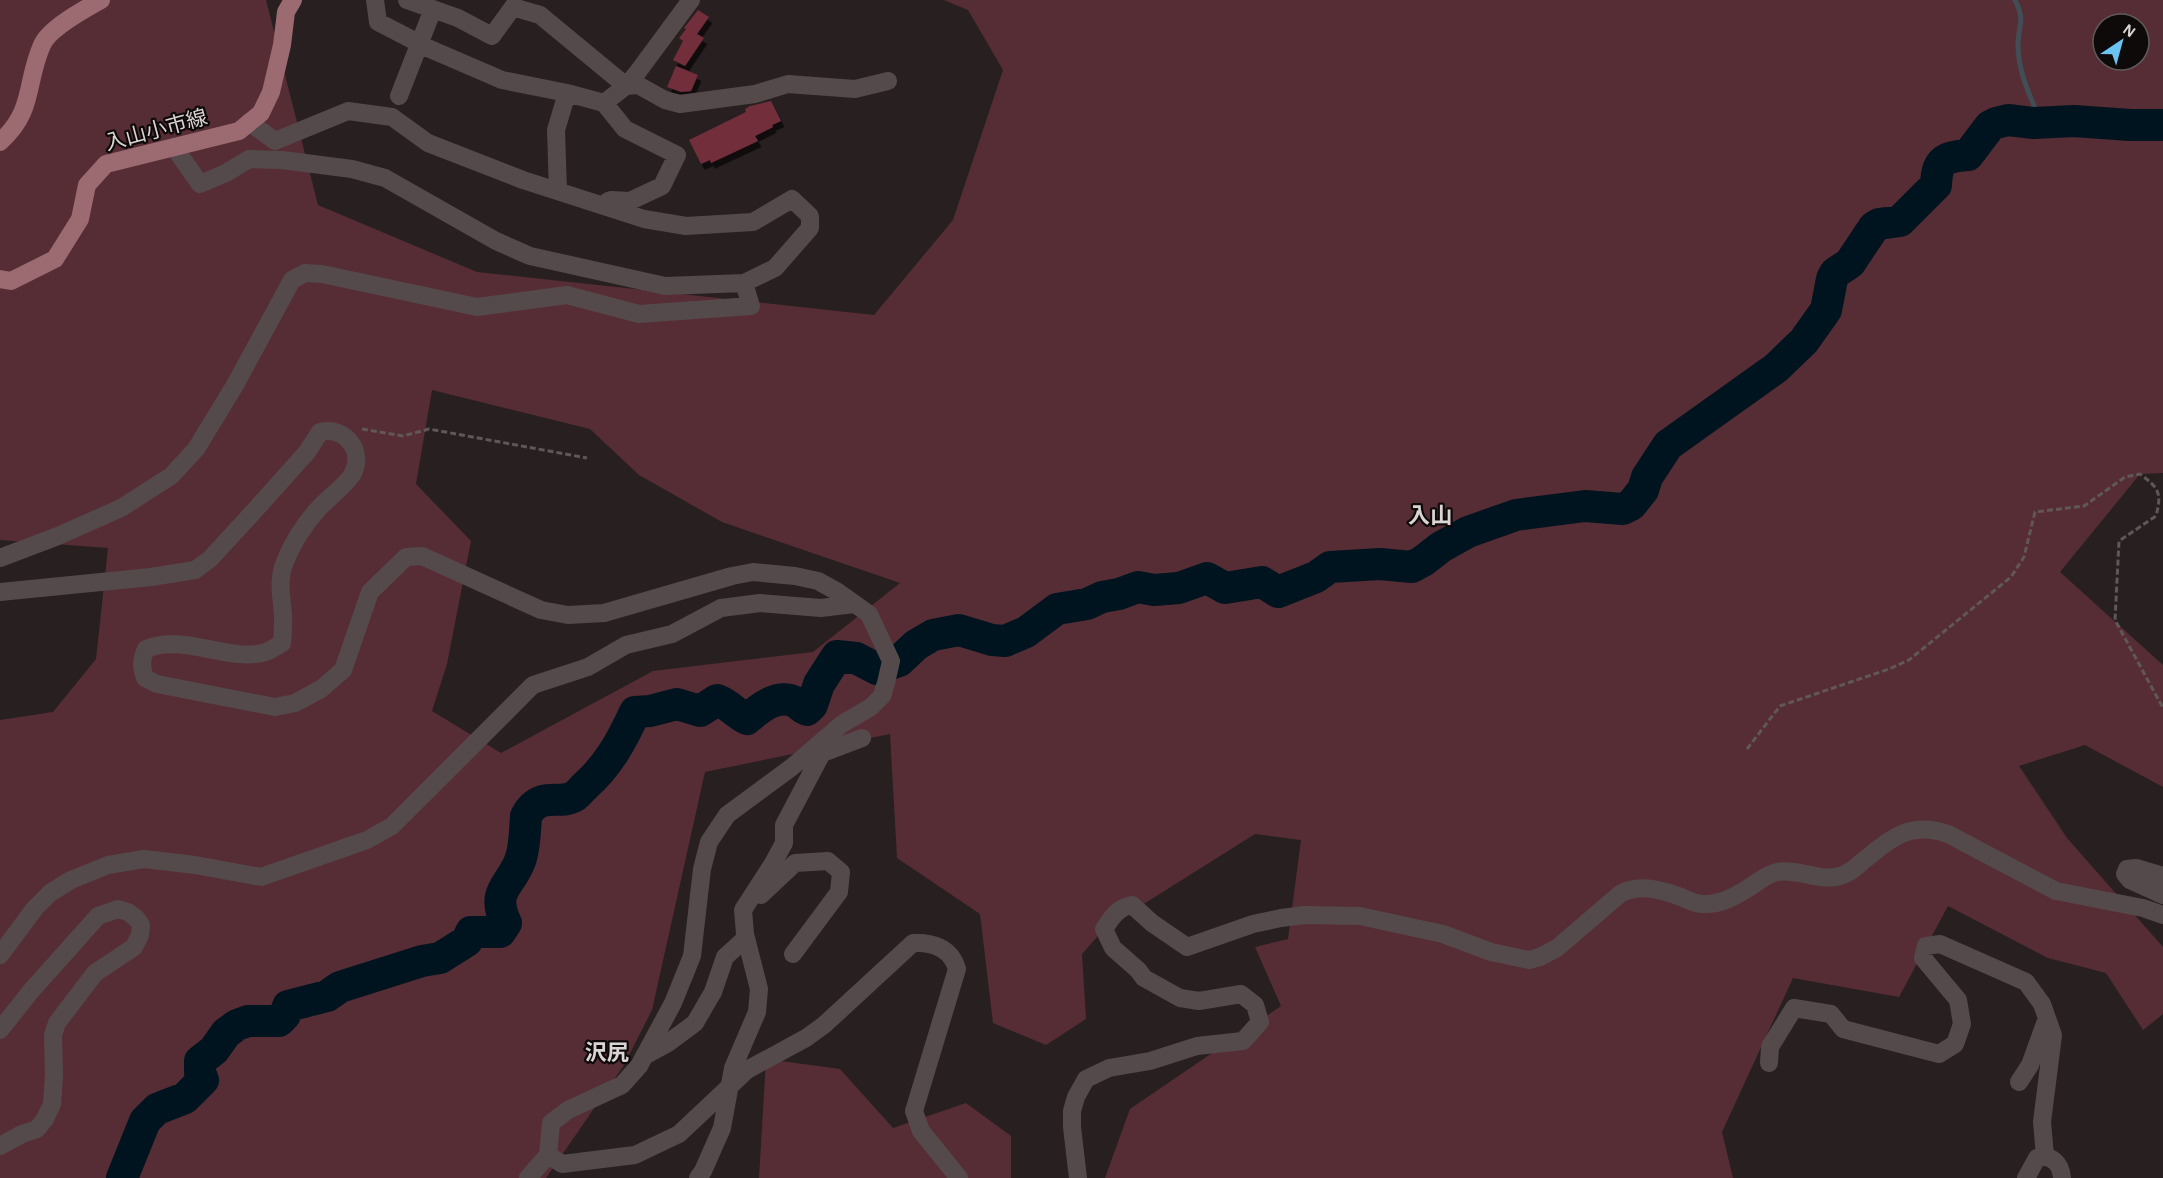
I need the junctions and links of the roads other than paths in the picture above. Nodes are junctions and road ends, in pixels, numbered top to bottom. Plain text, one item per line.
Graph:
1 (101, 0) edge
2 (293, 0) edge
3 (375, 0) edge
4 (407, 0) edge
5 (691, 0) edge
6 (544, 7) edge
7 (433, 9) junction
8 (420, 44) junction
9 (888, 81) dead end
10 (626, 86) junction
11 (567, 93) junction
12 (399, 96) dead end
13 (604, 104) junction
14 (249, 123) junction
15 (0, 142) edge
16 (174, 147) junction
17 (558, 191) junction
18 (601, 205) junction
19 (0, 279) edge
20 (744, 283) junction
21 (0, 558) edge
22 (0, 592) edge
23 (854, 604) junction
24 (862, 738) dead end
25 (822, 753) junction
26 (796, 763) junction
27 (2163, 876) edge
28 (2163, 895) edge
29 (751, 897) junction
30 (2163, 915) edge
31 (746, 938) junction
32 (794, 954) dead end
33 (0, 955) edge
34 (2047, 1018) junction
35 (0, 1030) edge
36 (644, 1056) junction
37 (1769, 1063) dead end
38 (2019, 1082) dead end
39 (729, 1087) junction
40 (0, 1146) edge
41 (548, 1155) junction
42 (2045, 1156) junction
43 (528, 1178) edge
44 (698, 1178) edge
45 (959, 1178) edge
46 (1078, 1178) edge
47 (2026, 1178) edge
48 (2061, 1178) edge

1 - 15 main road
2 - 14 main road, 入山小市線
3 - 8 street
4 - 7 street
5 - 10 street
6 - 7 street
6 - 10 street
7 - 8 street
8 - 11 street
8 - 12 street
9 - 10 street
10 - 13 street
11 - 13 street
11 - 17 street
13 - 18 street
14 - 16 main road, 入山小市線
14 - 17 street
16 - 19 main road, 入山小市線
16 - 20 street
17 - 18 street
18 - 20 street
20 - 21 street
22 - 23 street
23 - 26 street
23 - 33 street
24 - 25 street
25 - 26 street
25 - 29 street
26 - 36 street
27 - 28 street
29 - 31 street
29 - 32 street
30 - 46 street
31 - 36 street
31 - 39 street
34 - 37 street
34 - 38 street
34 - 42 street
35 - 40 street
36 - 41 street
39 - 41 street
39 - 44 street
39 - 45 street
41 - 43 street
42 - 47 street
42 - 48 street

